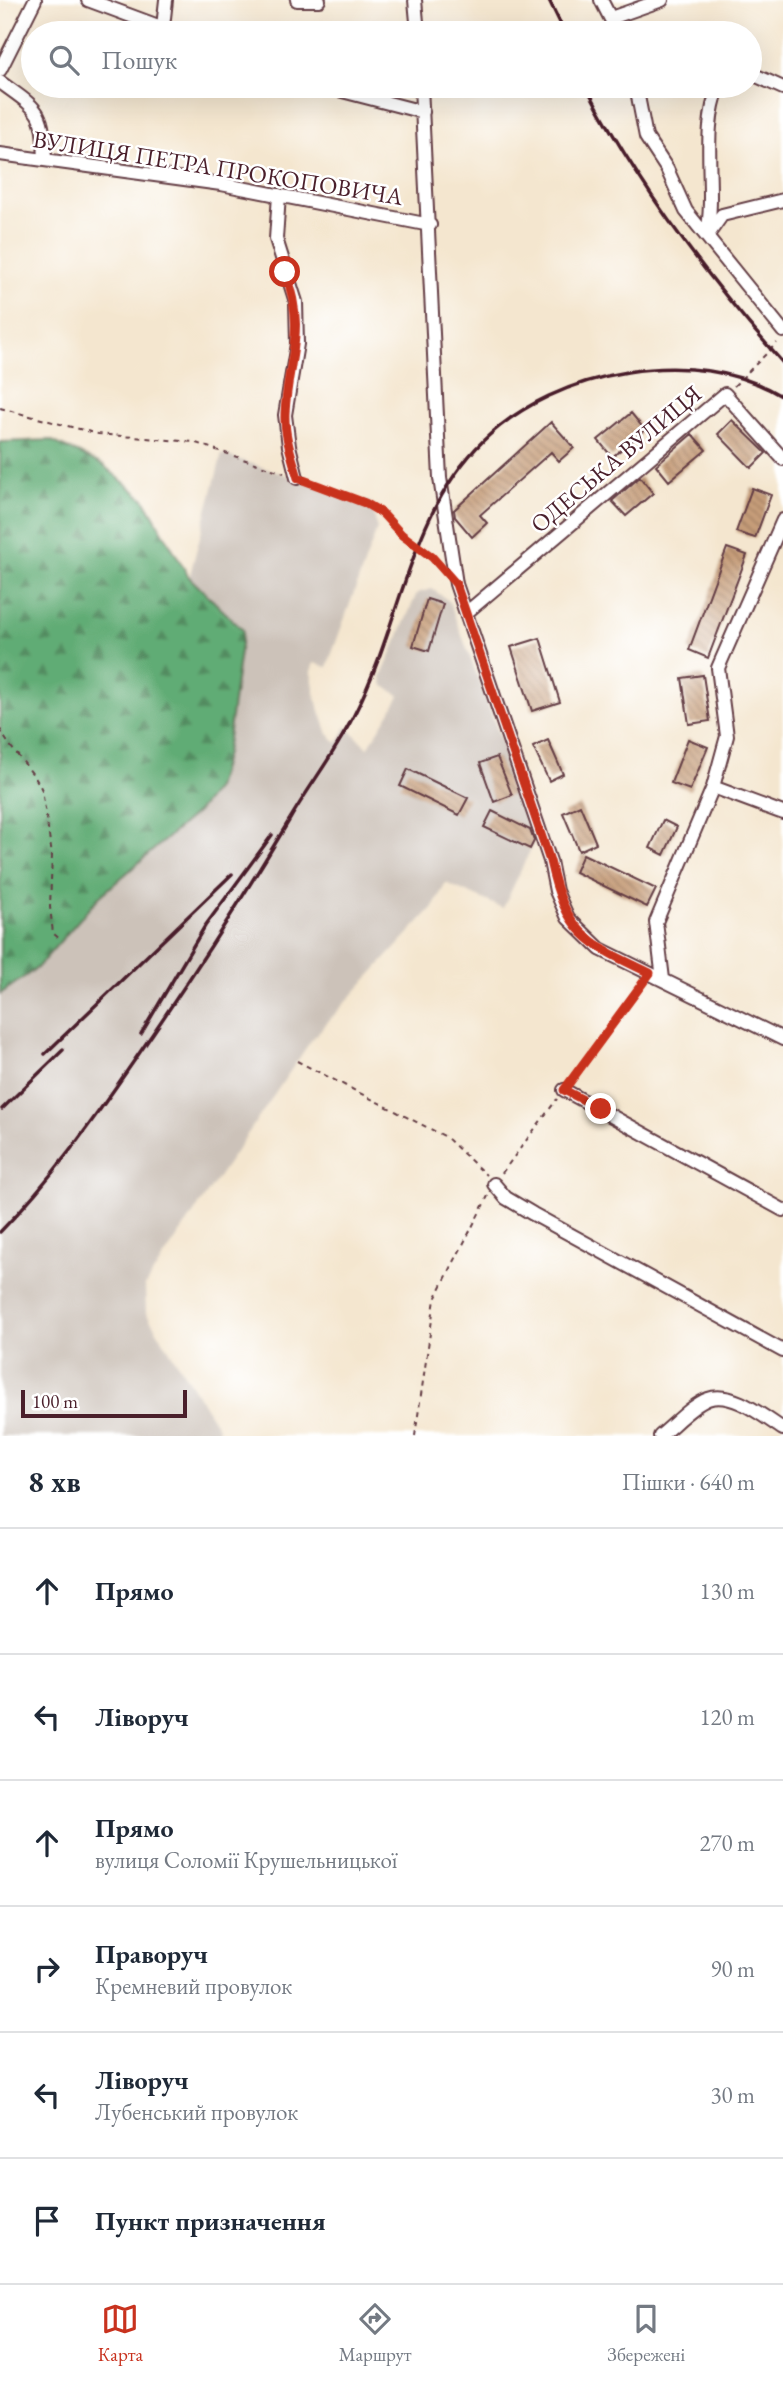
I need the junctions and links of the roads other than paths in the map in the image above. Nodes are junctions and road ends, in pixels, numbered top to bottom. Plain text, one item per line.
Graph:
1 (35, 0) edge
2 (88, 0) edge
3 (166, 0) edge
4 (297, 0) edge
5 (319, 0) edge
6 (415, 0) edge
7 (601, 0) edge
8 (662, 0) edge
9 (611, 18) junction
10 (24, 21) edge
11 (146, 21) edge
12 (164, 21) edge
13 (417, 21) edge
14 (612, 21) edge
15 (21, 28) edge
16 (0, 70) edge
17 (762, 78) edge
18 (0, 82) edge
19 (783, 88) edge
20 (21, 97) edge
21 (22, 98) edge
22 (369, 98) edge
23 (422, 98) edge
24 (638, 98) edge
25 (714, 98) edge
26 (423, 112) junction
27 (0, 154) edge
28 (46, 160) junction
29 (279, 195) junction
30 (783, 200) edge
31 (430, 225) junction
32 (708, 235) junction
33 (777, 314) edge
34 (781, 336) edge
35 (783, 459) edge
36 (298, 478) road end
37 (783, 520) edge
38 (466, 613) junction
39 (713, 787) junction
40 (783, 813) edge
41 (663, 979) junction
42 (783, 1039) edge
43 (564, 1090) road end
44 (494, 1184) road end
45 (783, 1210) edge
46 (783, 1351) edge
47 (783, 1429) edge
48 (660, 1436) edge

1 - 10 street
2 - 11 street
3 - 12 street
4 - 5 street
6 - 13 street
7 - 9 street
8 - 9 street
9 - 14 street
15 - 16 street
17 - 19 street
18 - 20 street
21 - 28 street
22 - 26 street
23 - 26 street
24 - 32 street
25 - 32 street
26 - 31 street
27 - 28 street, ВУЛИЦЯ ПЕТРА ПРОКОПОВИЧА
28 - 29 street, ВУЛИЦЯ ПЕТРА ПРОКОПОВИЧА
29 - 31 street, ВУЛИЦЯ ПЕТРА ПРОКОПОВИЧА
29 - 36 street
30 - 32 street
31 - 38 street
32 - 33 street
33 - 34 street
35 - 38 street, ОДЕСЬКА ВУЛИЦЯ
37 - 39 street
38 - 41 street
39 - 40 street
39 - 41 street
41 - 42 street
43 - 45 street
44 - 46 street
47 - 48 street

